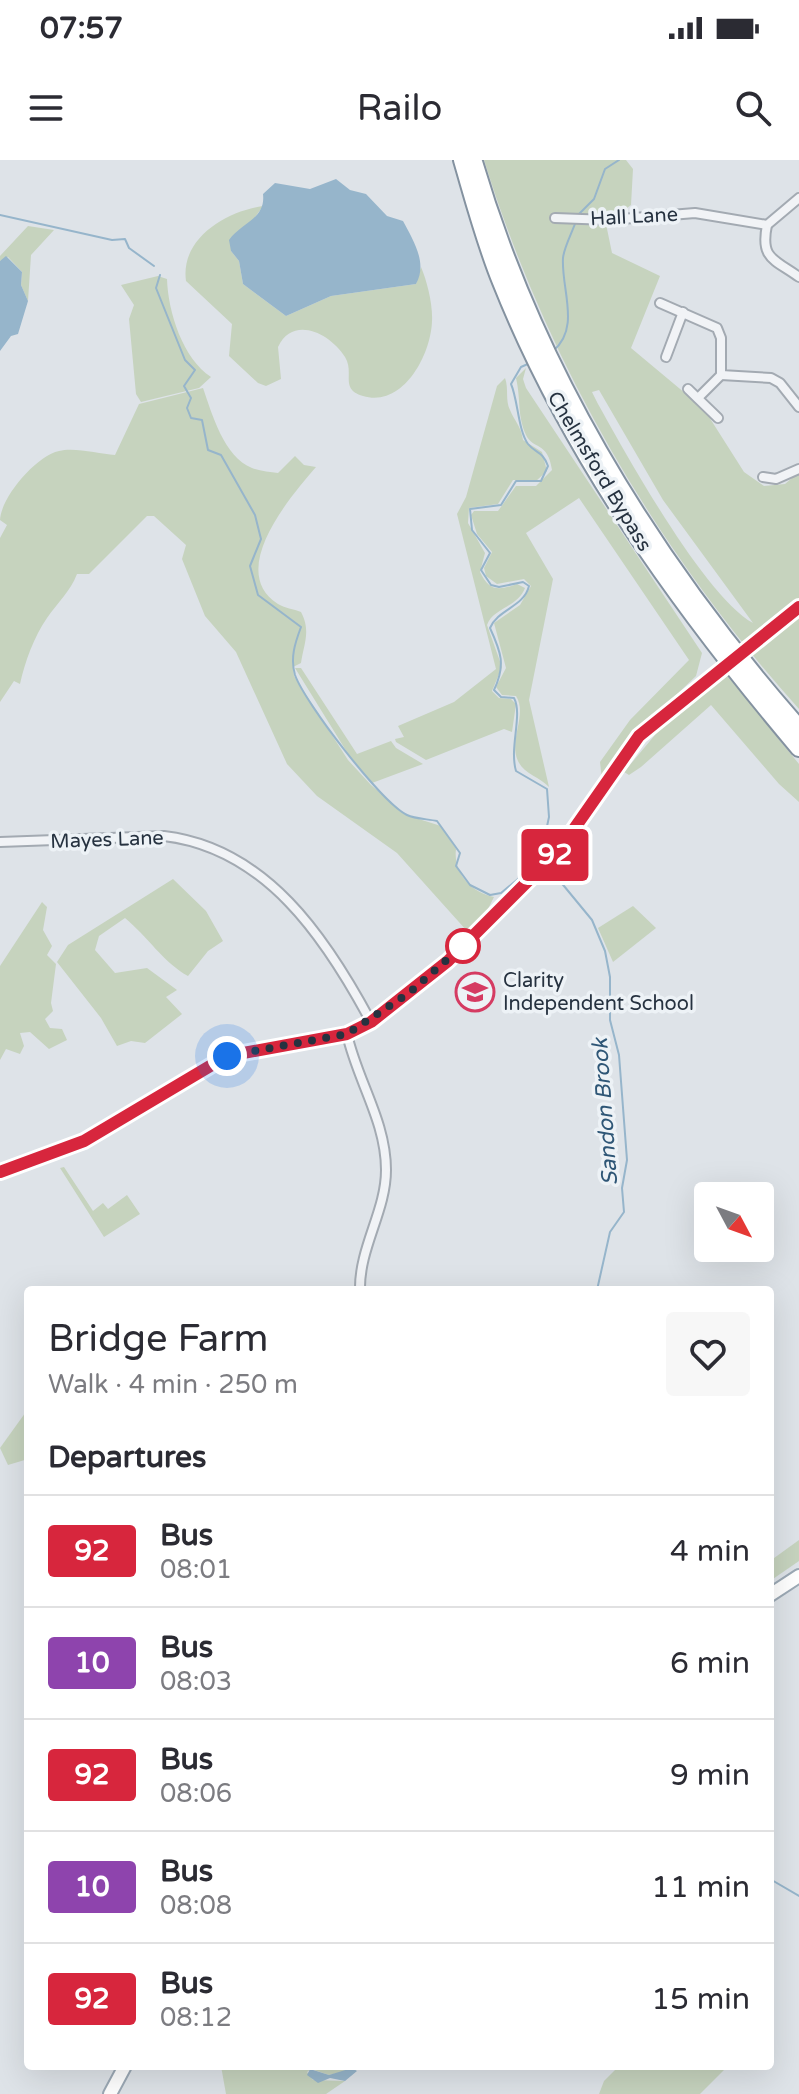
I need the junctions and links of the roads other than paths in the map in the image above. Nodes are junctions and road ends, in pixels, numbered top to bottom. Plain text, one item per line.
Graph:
1 (462, 160) edge
2 (474, 160) edge
3 (799, 198) edge
4 (555, 218) dead end
5 (767, 225) junction
6 (799, 277) edge
7 (660, 303) dead end
8 (683, 312) junction
9 (524, 322) junction
10 (666, 357) dead end
11 (721, 375) junction
12 (554, 386) junction
13 (688, 389) dead end
14 (698, 398) junction
15 (799, 407) edge
16 (718, 418) dead end
17 (799, 469) edge
18 (763, 477) dead end
19 (799, 607) edge
20 (799, 728) edge
21 (799, 748) edge
22 (0, 842) edge
23 (371, 1022) junction
24 (347, 1034) junction
25 (0, 1172) edge
26 (360, 1286) edge
27 (799, 1576) edge
28 (774, 1592) edge
29 (123, 2070) edge
30 (110, 2094) edge

1 - 9 highway, Chelmsford Bypass
2 - 9 highway, Chelmsford Bypass
3 - 5 street
4 - 5 street, Hall Lane
5 - 6 street
7 - 8 street
8 - 10 street
8 - 11 street
9 - 12 highway, Chelmsford Bypass
11 - 14 street
11 - 15 street
12 - 20 highway, Chelmsford Bypass
12 - 21 highway, Chelmsford Bypass
13 - 14 street
14 - 16 street
17 - 18 street
19 - 23 street, bridge
22 - 23 street, Mayes Lane
23 - 24 street
24 - 25 street
24 - 26 street
27 - 28 street
29 - 30 street

